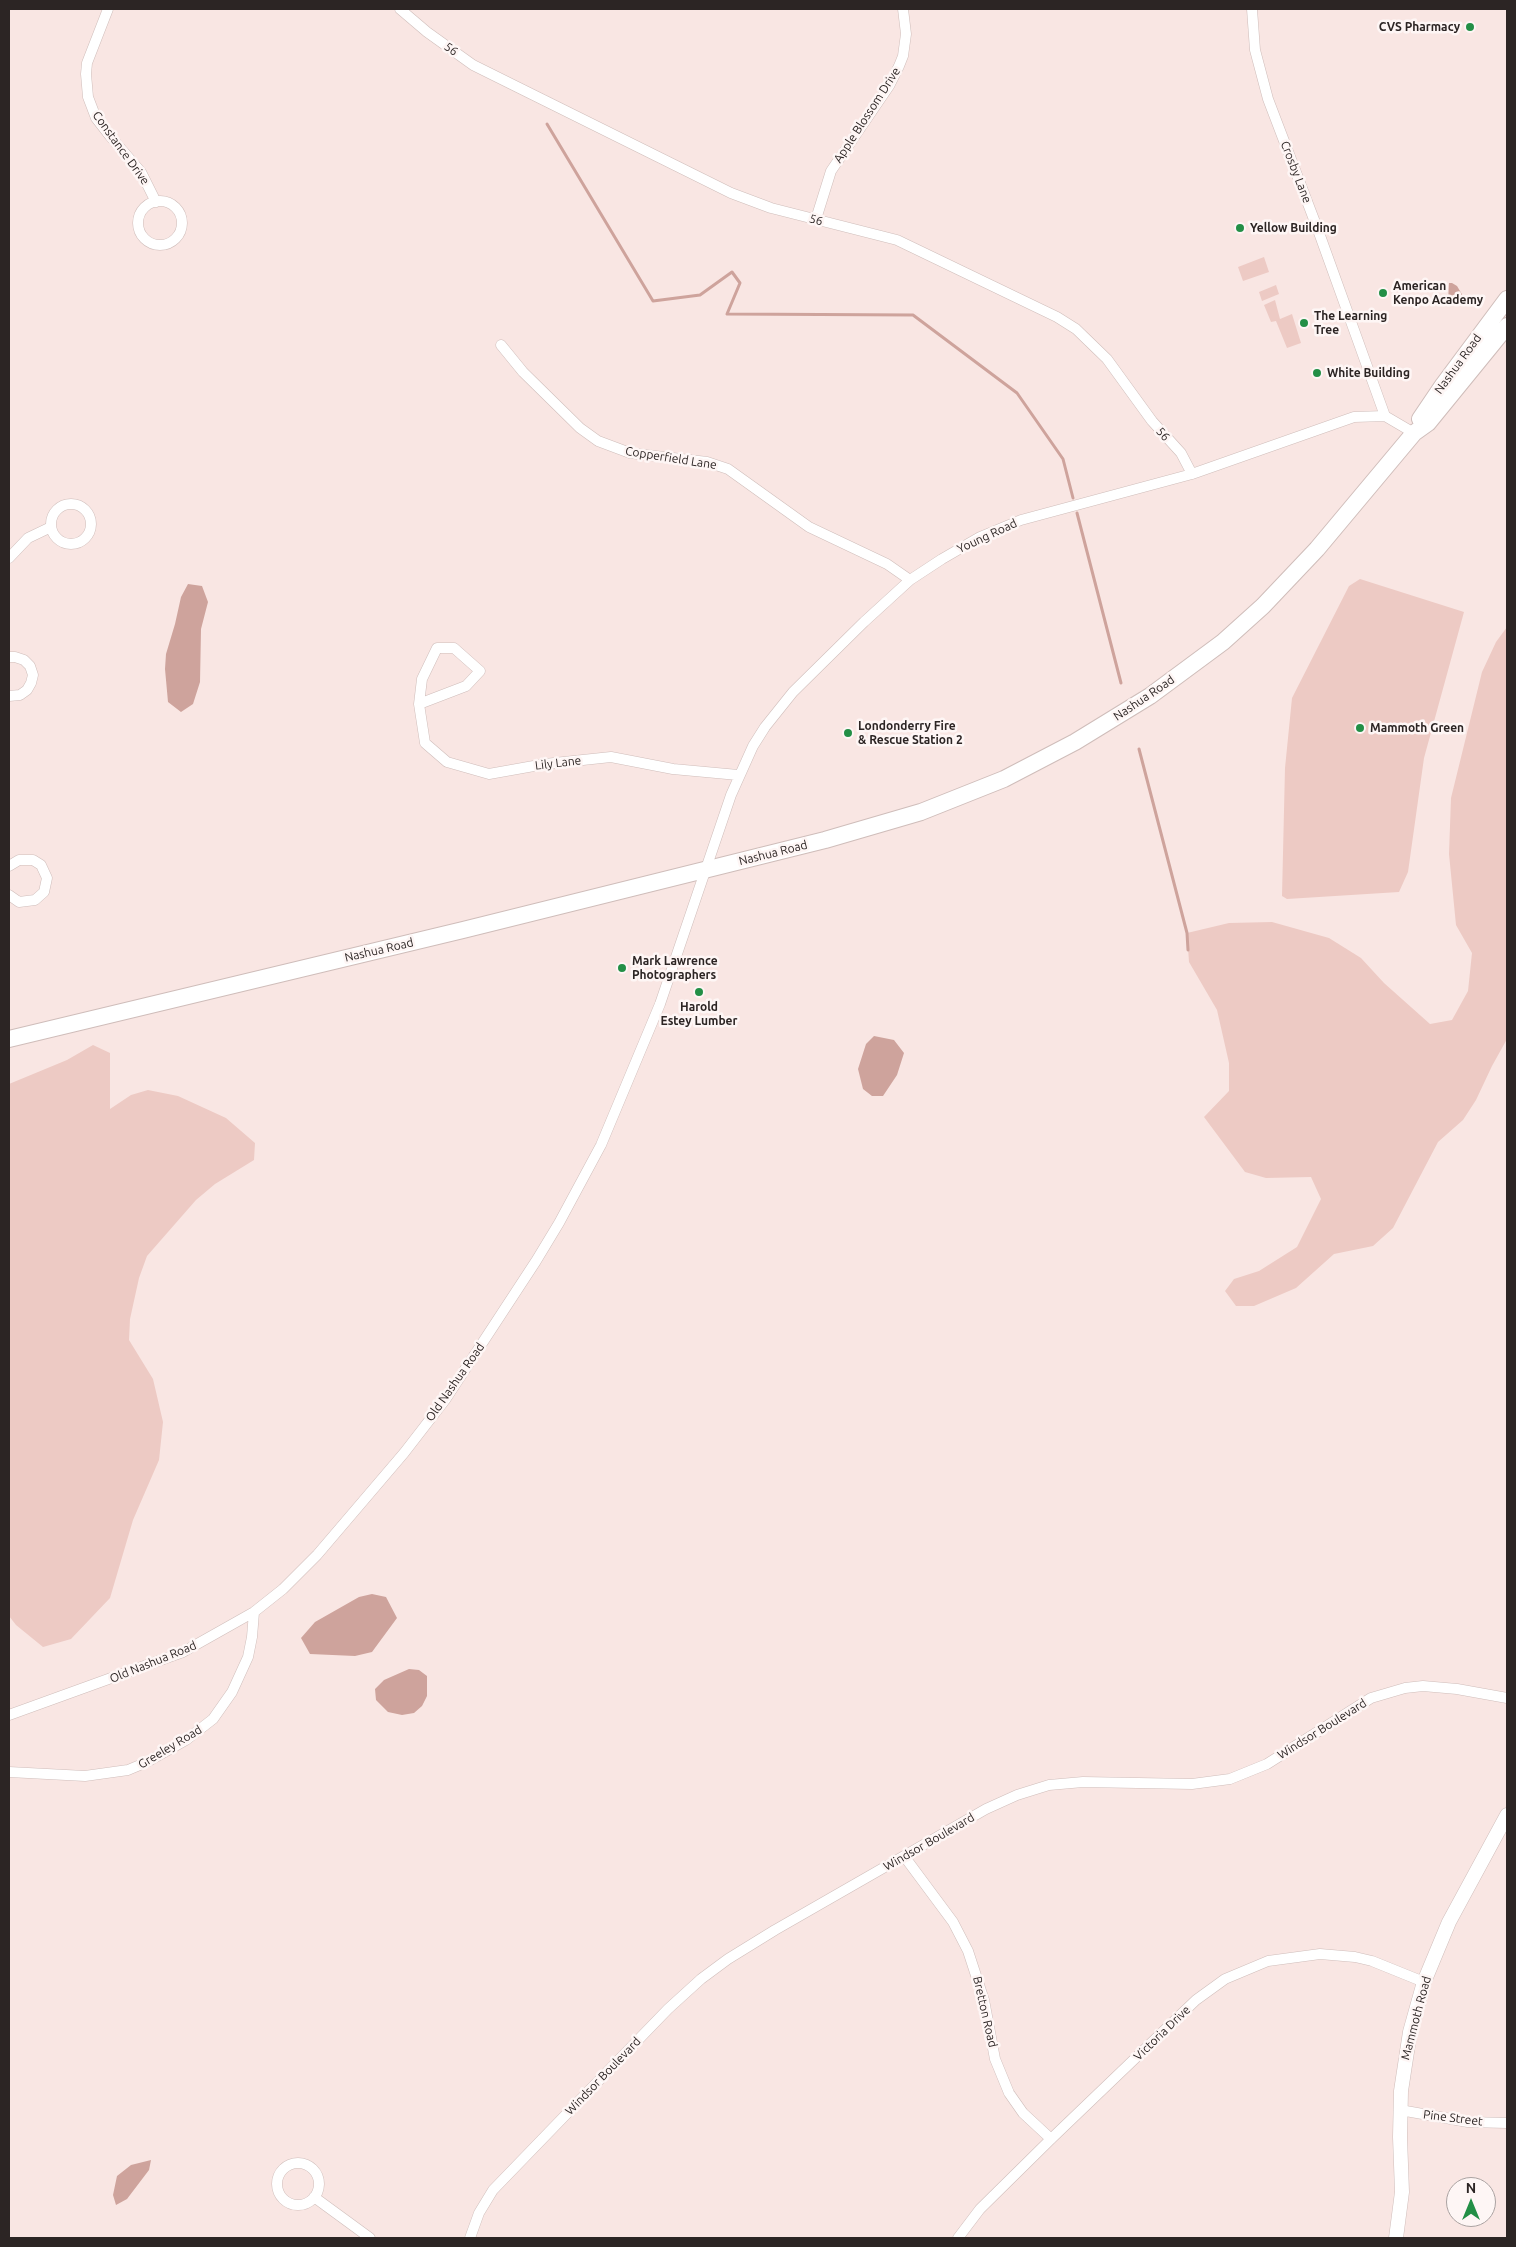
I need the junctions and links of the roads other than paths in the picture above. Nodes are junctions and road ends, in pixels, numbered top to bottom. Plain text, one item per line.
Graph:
1 (108, 9) edge
2 (400, 9) edge
3 (903, 9) edge
4 (1252, 9) edge
5 (156, 202) junction
6 (816, 219) junction
7 (1507, 299) edge
8 (1507, 326) edge
9 (501, 345) dead end
10 (1385, 416) junction
11 (1414, 433) junction
12 (1192, 474) junction
13 (51, 527) dead end
14 (9, 558) edge
15 (910, 580) junction
16 (9, 657) edge
17 (9, 696) edge
18 (420, 704) junction
19 (738, 775) junction
20 (9, 866) edge
21 (707, 870) junction
22 (9, 895) edge
23 (9, 1039) edge
24 (254, 1612) junction
25 (1507, 1698) edge
26 (9, 1715) edge
27 (9, 1772) edge
28 (1507, 1815) edge
29 (904, 1856) junction
30 (1424, 1982) junction
31 (1400, 2110) junction
32 (1507, 2123) edge
33 (1050, 2139) junction
34 (314, 2197) junction
35 (370, 2238) edge
36 (470, 2238) edge
37 (958, 2238) edge
38 (1396, 2238) edge

1 - 5 street, Constance Drive
2 - 6 street, 56
3 - 6 street, Apple Blossom Drive
4 - 10 street, Crosby Lane
5 - 5 street, Constance Drive
6 - 12 street, 56
7 - 11 main road, Nashua Road
8 - 11 main road, Nashua Road
9 - 15 street, Copperfield Lane
10 - 11 street
10 - 12 street, Young Road
11 - 21 main road, Nashua Road
12 - 15 street, Young Road
13 - 14 street
15 - 19 street, Young Road
16 - 17 street
18 - 18 street, Lily Lane
18 - 19 street, Lily Lane
19 - 21 street, Young Road
20 - 22 street
21 - 23 main road, Nashua Road
21 - 24 street, Old Nashua Road
24 - 26 street, Old Nashua Road
24 - 27 street, Greeley Road
25 - 29 street, Windsor Boulevard
28 - 30 main road, Mammoth Road
29 - 33 street, Bretton Road
29 - 36 street, Windsor Boulevard
30 - 31 main road, Mammoth Road
30 - 33 street, Victoria Drive
31 - 32 street, Pine Street
31 - 38 main road, Mammoth Road
33 - 37 street, Victoria Drive
34 - 34 street
34 - 35 street

